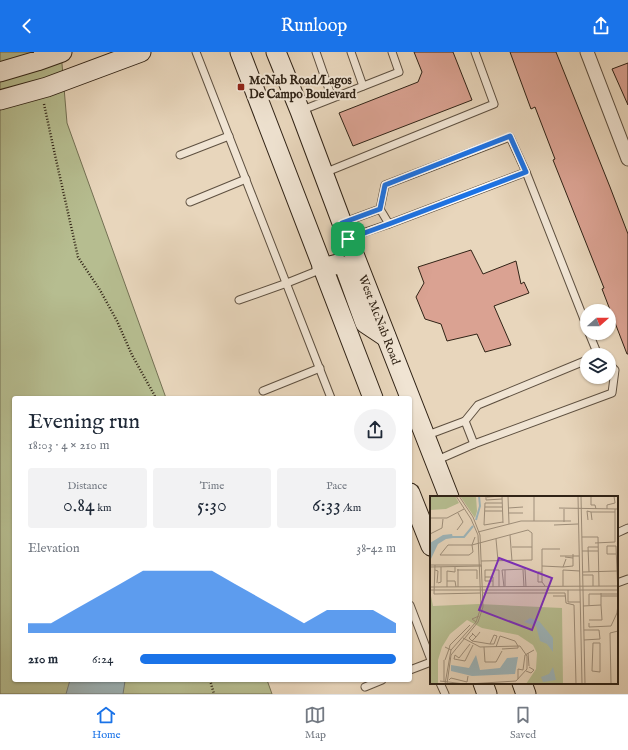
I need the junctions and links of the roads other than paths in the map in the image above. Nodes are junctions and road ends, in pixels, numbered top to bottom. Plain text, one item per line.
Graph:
1 (62, 52) edge
2 (141, 52) edge
3 (196, 52) edge
4 (240, 52) edge
5 (276, 52) edge
6 (316, 52) edge
7 (351, 52) edge
8 (392, 52) edge
9 (475, 52) edge
10 (592, 54) edge
11 (0, 72) edge
12 (363, 86) junction
13 (332, 98) junction
14 (0, 100) edge
15 (300, 111) junction
16 (229, 136) junction
17 (180, 156) dead end
18 (628, 159) edge
19 (526, 172) junction
20 (323, 173) junction
21 (246, 179) junction
22 (190, 202) dead end
23 (380, 209) junction
24 (389, 224) junction
25 (345, 231) junction
26 (322, 268) junction
27 (287, 283) junction
28 (240, 300) dead end
29 (580, 309) edge
30 (386, 337) junction
31 (580, 363) edge
32 (320, 368) junction
33 (613, 384) edge
34 (263, 391) dead end
35 (330, 396) edge
36 (372, 396) edge
37 (409, 396) edge
38 (412, 403) edge
39 (465, 422) junction
40 (425, 436) junction
41 (474, 444) junction
42 (435, 461) junction
43 (449, 496) edge
44 (412, 497) edge
45 (628, 528) edge
46 (618, 533) edge
47 (430, 542) edge
48 (628, 579) edge
49 (618, 583) edge
50 (412, 610) edge
51 (430, 658) edge
52 (430, 661) edge
53 (412, 669) edge
54 (377, 682) edge
55 (440, 684) edge
56 (483, 684) edge
57 (522, 684) edge
58 (365, 687) dead end
59 (444, 694) edge
60 (487, 694) edge
61 (526, 694) edge

1 - 11 main road
2 - 14 main road
3 - 16 lane
4 - 26 main road
5 - 15 main road, West McNab Road
6 - 13 lane
7 - 12 lane
8 - 12 lane
9 - 20 lane
10 - 18 street
12 - 13 lane
13 - 15 lane
15 - 20 main road, West McNab Road
16 - 17 lane
16 - 21 lane
19 - 23 lane
19 - 24 lane
19 - 29 lane
20 - 25 main road, West McNab Road
21 - 22 lane
21 - 27 lane
23 - 24 lane
23 - 25 lane
24 - 25 lane
25 - 30 main road, West McNab Road
26 - 27 lane
26 - 30 main road
26 - 36 main road
27 - 28 lane
27 - 32 lane
30 - 37 main road, West McNab Road
31 - 39 lane
32 - 34 lane
32 - 35 lane
33 - 41 lane
38 - 40 main road, West McNab Road
39 - 40 lane
39 - 41 lane
40 - 42 main road, West McNab Road
41 - 42 lane
42 - 43 main road, West McNab Road
44 - 47 main road
45 - 46 lane
48 - 49 lane
50 - 51 lane
52 - 53 lane
54 - 58 lane
55 - 59 lane
56 - 60 main road
57 - 61 main road

